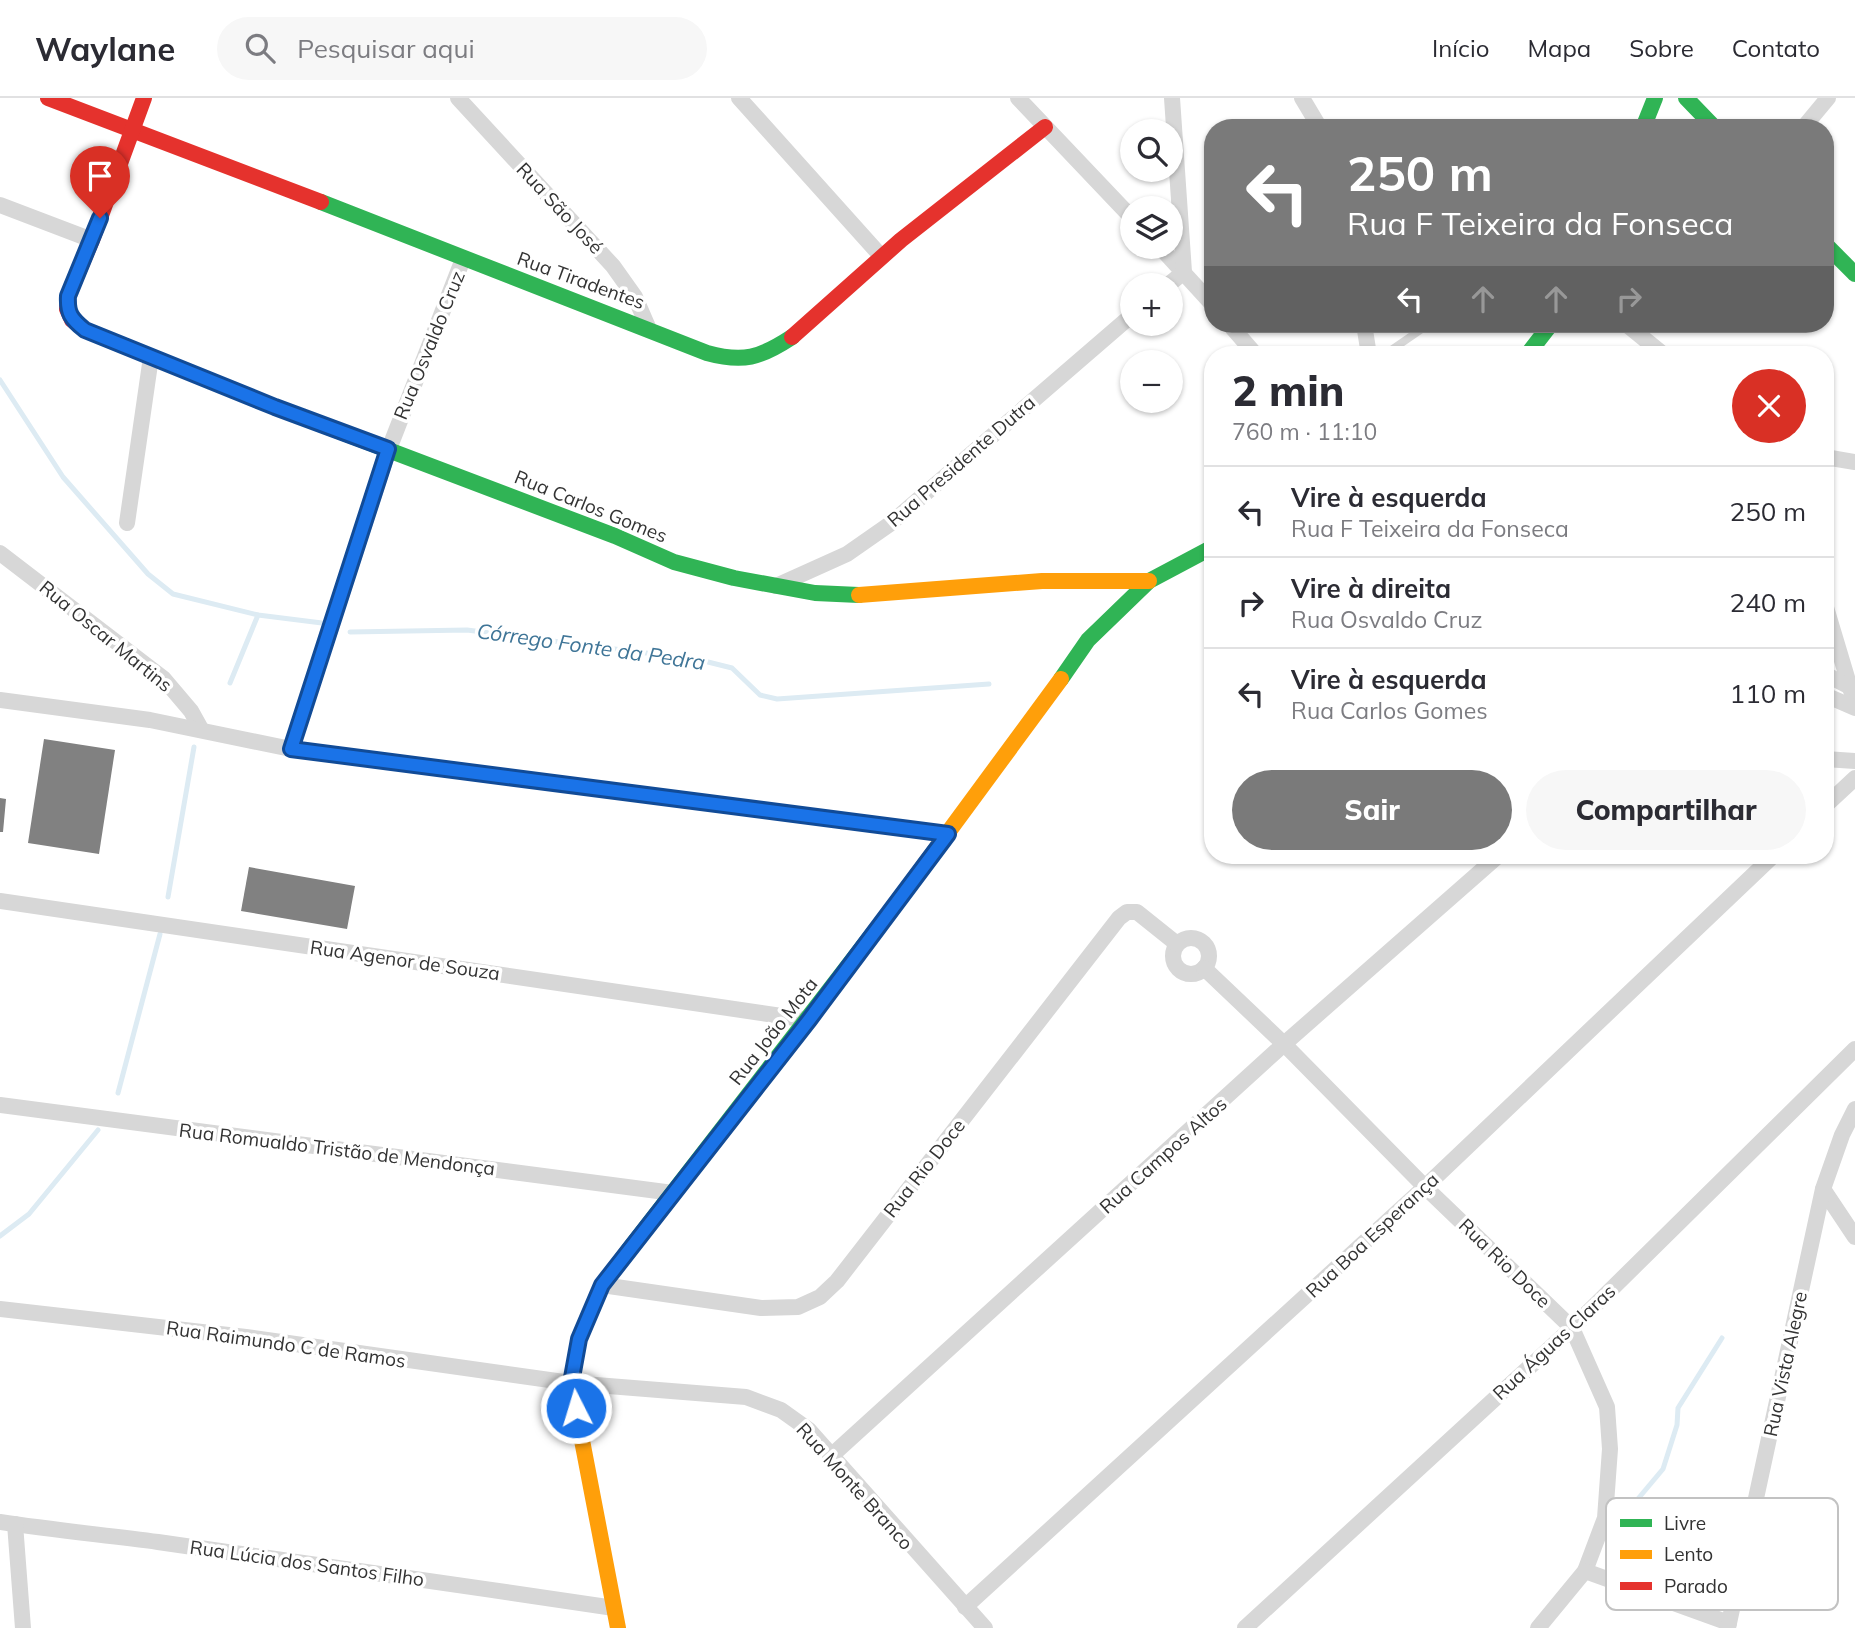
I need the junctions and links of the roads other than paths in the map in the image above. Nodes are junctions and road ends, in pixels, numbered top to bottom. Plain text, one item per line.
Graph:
1 (48, 98) edge
2 (144, 98) edge
3 (458, 98) edge
4 (739, 98) edge
5 (1018, 98) edge
6 (1172, 98) edge
7 (1302, 98) edge
8 (1655, 98) edge
9 (1686, 98) edge
10 (1828, 98) edge
11 (1315, 119) edge
12 (1647, 119) edge
13 (1706, 119) edge
14 (1810, 119) edge
15 (1045, 127) junction
16 (132, 128) junction
17 (0, 205) edge
18 (1120, 205) edge
19 (92, 240) junction
20 (1834, 253) edge
21 (881, 256) junction
22 (1172, 259) edge
23 (463, 260) junction
24 (1184, 272) junction
25 (1855, 274) edge
26 (1204, 295) edge
27 (1120, 324) edge
28 (648, 327) junction
29 (1416, 333) edge
30 (1637, 333) edge
31 (1397, 346) edge
32 (1653, 346) edge
33 (151, 357) junction
34 (388, 449) junction
35 (1834, 458) edge
36 (1855, 462) edge
37 (127, 523) dead end
38 (0, 552) edge
39 (1204, 552) edge
40 (1149, 581) junction
41 (776, 586) junction
42 (1834, 634) edge
43 (1834, 679) edge
44 (1850, 687) junction
45 (1834, 698) edge
46 (0, 700) edge
47 (1855, 706) edge
48 (201, 729) junction
49 (291, 749) junction
50 (1834, 760) edge
51 (1855, 761) edge
52 (1855, 778) edge
53 (1834, 798) edge
54 (948, 834) junction
55 (1489, 864) edge
56 (1765, 864) edge
57 (0, 901) edge
58 (1177, 944) junction
59 (1204, 968) junction
60 (809, 1020) junction
61 (1284, 1044) junction
62 (1855, 1049) edge
63 (1842, 1060) junction
64 (1855, 1071) edge
65 (0, 1105) edge
66 (1855, 1109) edge
67 (1425, 1187) junction
68 (1824, 1189) junction
69 (673, 1193) junction
70 (1855, 1237) edge
71 (602, 1285) junction
72 (0, 1309) edge
73 (1572, 1328) junction
74 (571, 1383) junction
75 (830, 1457) junction
76 (1606, 1498) edge
77 (1756, 1498) edge
78 (1606, 1504) edge
79 (8, 1523) edge
80 (1586, 1571) junction
81 (1606, 1579) edge
82 (965, 1607) junction
83 (614, 1608) junction
84 (1689, 1610) edge
85 (1728, 1625) edge
86 (23, 1628) edge
87 (618, 1628) edge
88 (985, 1628) edge
89 (1245, 1628) edge
90 (1538, 1628) edge

1 - 16 street, Rua Tiradentes
2 - 16 street
3 - 28 street, Rua São José
4 - 21 street
5 - 15 street
6 - 24 street
7 - 11 street
8 - 12 street
9 - 13 street
10 - 14 street
15 - 18 street
15 - 21 street, Rua Tiradentes
16 - 19 street
16 - 23 street, Rua Tiradentes
17 - 19 street
19 - 33 street, Rua Carlos Gomes
20 - 25 street
21 - 28 street, Rua Tiradentes
22 - 24 street
23 - 28 street, Rua Tiradentes
23 - 34 street, Rua Osvaldo Cruz
24 - 26 street
27 - 41 street, Rua Presidente Dutra
29 - 31 lane
30 - 32 street
33 - 34 street, Rua Carlos Gomes
33 - 37 street
34 - 41 street, Rua Carlos Gomes
34 - 49 street, Rua Osvaldo Cruz
35 - 36 street
38 - 48 street, Rua Oscar Martins
39 - 40 street, Rua João Mota
40 - 41 street, Rua Carlos Gomes
40 - 54 street, Rua João Mota
42 - 44 street
43 - 44 street
44 - 47 street
45 - 47 street
46 - 48 street
48 - 49 street
49 - 54 street
50 - 51 street
52 - 53 street
54 - 60 street, Rua João Mota
55 - 61 street, Rua Campos Altos
56 - 67 street, Rua Boa Esperança
57 - 60 street, Rua Agenor de Souza
58 - 59 street
58 - 59 street
58 - 71 street, Rua Rio Doce
59 - 61 street, Rua Rio Doce
60 - 69 street, Rua João Mota
61 - 67 street, Rua Rio Doce
61 - 75 street, Rua Campos Altos
62 - 63 street, Rua Águas Claras
63 - 64 street
63 - 73 street, Rua Águas Claras
65 - 69 street, Rua Romualdo Tristão de Mendonça
66 - 68 street, Rua Vista Alegre
67 - 73 street, Rua Rio Doce
67 - 82 street, Rua Boa Esperança
68 - 70 street
68 - 77 street, Rua Vista Alegre
69 - 71 street, Rua João Mota
71 - 74 street, Rua João Mota
72 - 74 street, Rua Raimundo C de Ramos
73 - 76 street, Rua Rio Doce
73 - 89 street, Rua Águas Claras
74 - 75 street, Rua Monte Branco
74 - 83 street, Rua João Mota
75 - 82 street, Rua Monte Branco
78 - 80 street, Rua Rio Doce
79 - 83 street, Rua Lúcia dos Santos Filho
79 - 86 street
80 - 81 street
80 - 90 street, Rua Rio Doce
82 - 88 street, Rua Monte Branco
83 - 87 street, Rua João Mota
84 - 85 street

